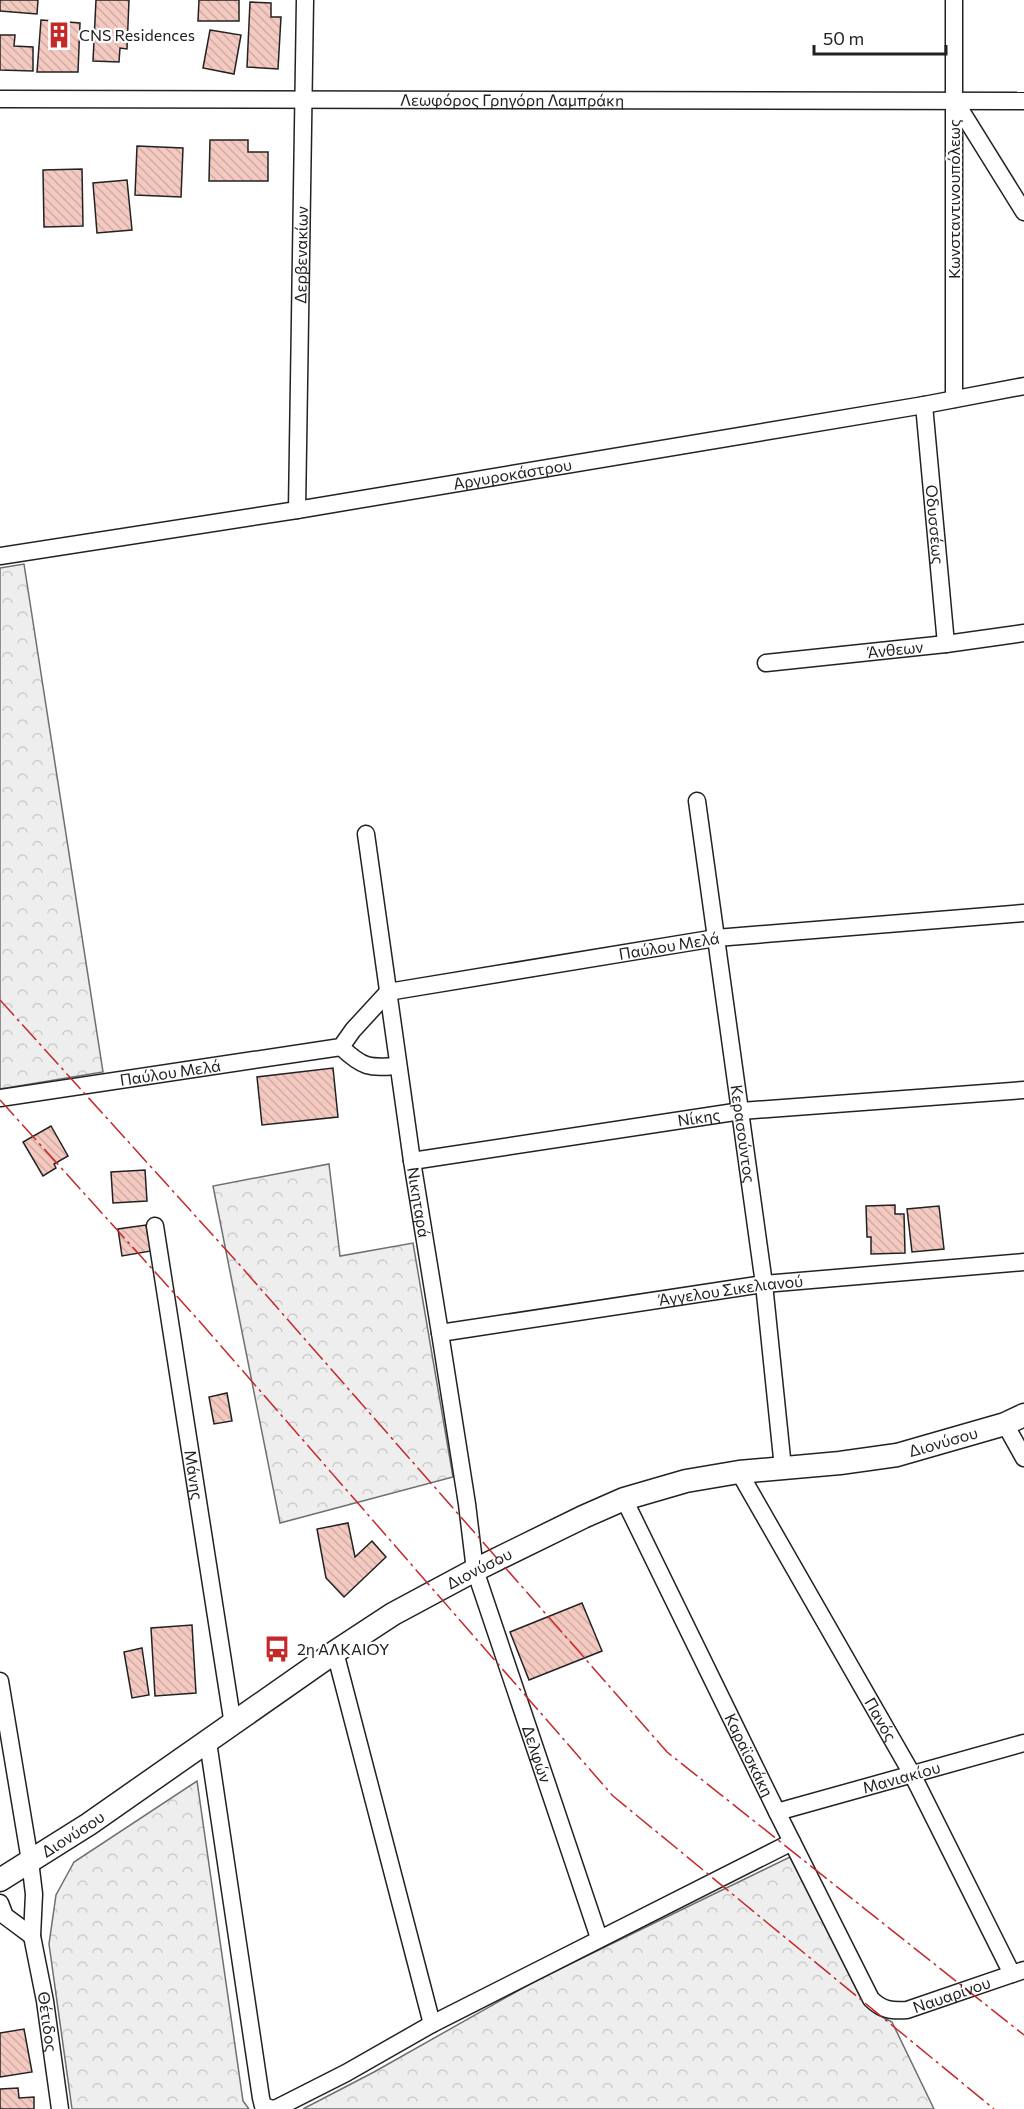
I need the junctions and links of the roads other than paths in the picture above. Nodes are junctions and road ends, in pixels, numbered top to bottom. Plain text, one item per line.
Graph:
1 (305, 0) edge
2 (954, 0) edge
3 (0, 99) edge
4 (954, 100) junction
5 (303, 101) junction
6 (1024, 101) edge
7 (1024, 212) edge
8 (1024, 386) edge
9 (954, 399) junction
10 (924, 405) junction
11 (297, 510) junction
12 (0, 556) edge
13 (1024, 633) edge
14 (946, 644) junction
15 (766, 663) dead end
16 (697, 801) dead end
17 (366, 834) dead end
18 (1024, 913) edge
19 (716, 938) junction
20 (388, 992) junction
21 (341, 1047) junction
22 (398, 1066) junction
23 (1024, 1090) edge
24 (0, 1098) edge
25 (741, 1111) junction
26 (411, 1161) junction
27 (155, 1226) dead end
28 (1024, 1262) edge
29 (764, 1284) junction
30 (440, 1333) junction
31 (1015, 1419) edge
32 (1024, 1458) edge
33 (783, 1468) junction
34 (739, 1472) junction
35 (624, 1499) junction
36 (475, 1570) junction
37 (335, 1652) junction
38 (0, 1681) edge
39 (233, 1725) junction
40 (208, 1742) junction
41 (1024, 1743) edge
42 (6, 1761) edge
43 (912, 1774) junction
44 (777, 1812) junction
45 (792, 1842) junction
46 (30, 1861) junction
47 (0, 1880) edge
48 (0, 1903) edge
49 (32, 1936) junction
50 (599, 1938) junction
51 (1018, 1972) edge
52 (879, 2007) joint
53 (432, 2024) junction
54 (60, 2109) edge
55 (274, 2109) edge

1 - 5 street, Δερβενακίων
2 - 4 street, Κωνσταντινουπόλεως
3 - 5 street, Λεωφόρος Γρηγόρη Λαμπράκη
4 - 5 street, Λεωφόρος Γρηγόρη Λαμπράκη
4 - 6 street, Λεωφόρος Γρηγόρη Λαμπράκη
4 - 7 street
4 - 9 street, Κωνσταντινουπόλεως
5 - 11 street, Δερβενακίων
8 - 9 street, Αργυροκάστρου
9 - 10 street, Αργυροκάστρου
10 - 11 street, Αργυροκάστρου
10 - 14 street, Οδυσσέως
11 - 12 street, Αργυροκάστρου
13 - 14 street, Άνθεων
14 - 15 street, Άνθεων
16 - 19 street, Κερασούντος
17 - 20 street, Νικηταρά
18 - 19 street, Παύλου Μελά
19 - 20 street, Παύλου Μελά
19 - 25 street, Κερασούντος
20 - 21 street
20 - 22 street, Νικηταρά
21 - 22 street
21 - 24 street, Παύλου Μελά
22 - 26 street, Νικηταρά
23 - 25 street, Νίκης
25 - 26 street, Νίκης
25 - 29 street, Κερασούντος
26 - 30 street, Νικηταρά
27 - 39 street, Μάνης
28 - 29 street, Άγγελου Σικελιανού
29 - 30 street, Άγγελου Σικελιανού
29 - 33 street, Κερασούντος
30 - 36 street, Νικηταρά
31 - 32 street
31 - 33 main road, Διονύσου
33 - 34 main road, Διονύσου
34 - 35 main road, Διονύσου
34 - 43 street, Πανός
35 - 36 main road, Διονύσου
35 - 44 street, Καραϊσκάκη
36 - 37 main road, Διονύσου
36 - 50 street, Δελφών
37 - 39 main road, Διονύσου
37 - 53 street
38 - 42 street, Θέτιδος
39 - 40 main road, Διονύσου
40 - 46 main road, Διονύσου
40 - 55 street
41 - 43 street, Μανιακίου
42 - 46 street, Θέτιδος
43 - 44 street, Μανιακίου
43 - 51 street, Πανός
44 - 45 street, Καραϊσκάκη
45 - 50 street
45 - 52 street, Καραϊσκάκη
46 - 47 main road, Διονύσου
46 - 49 street, Θέτιδος
48 - 49 street
49 - 54 street, Θέτιδος
50 - 53 street
51 - 52 street, Ναυαρίνου
53 - 55 street

